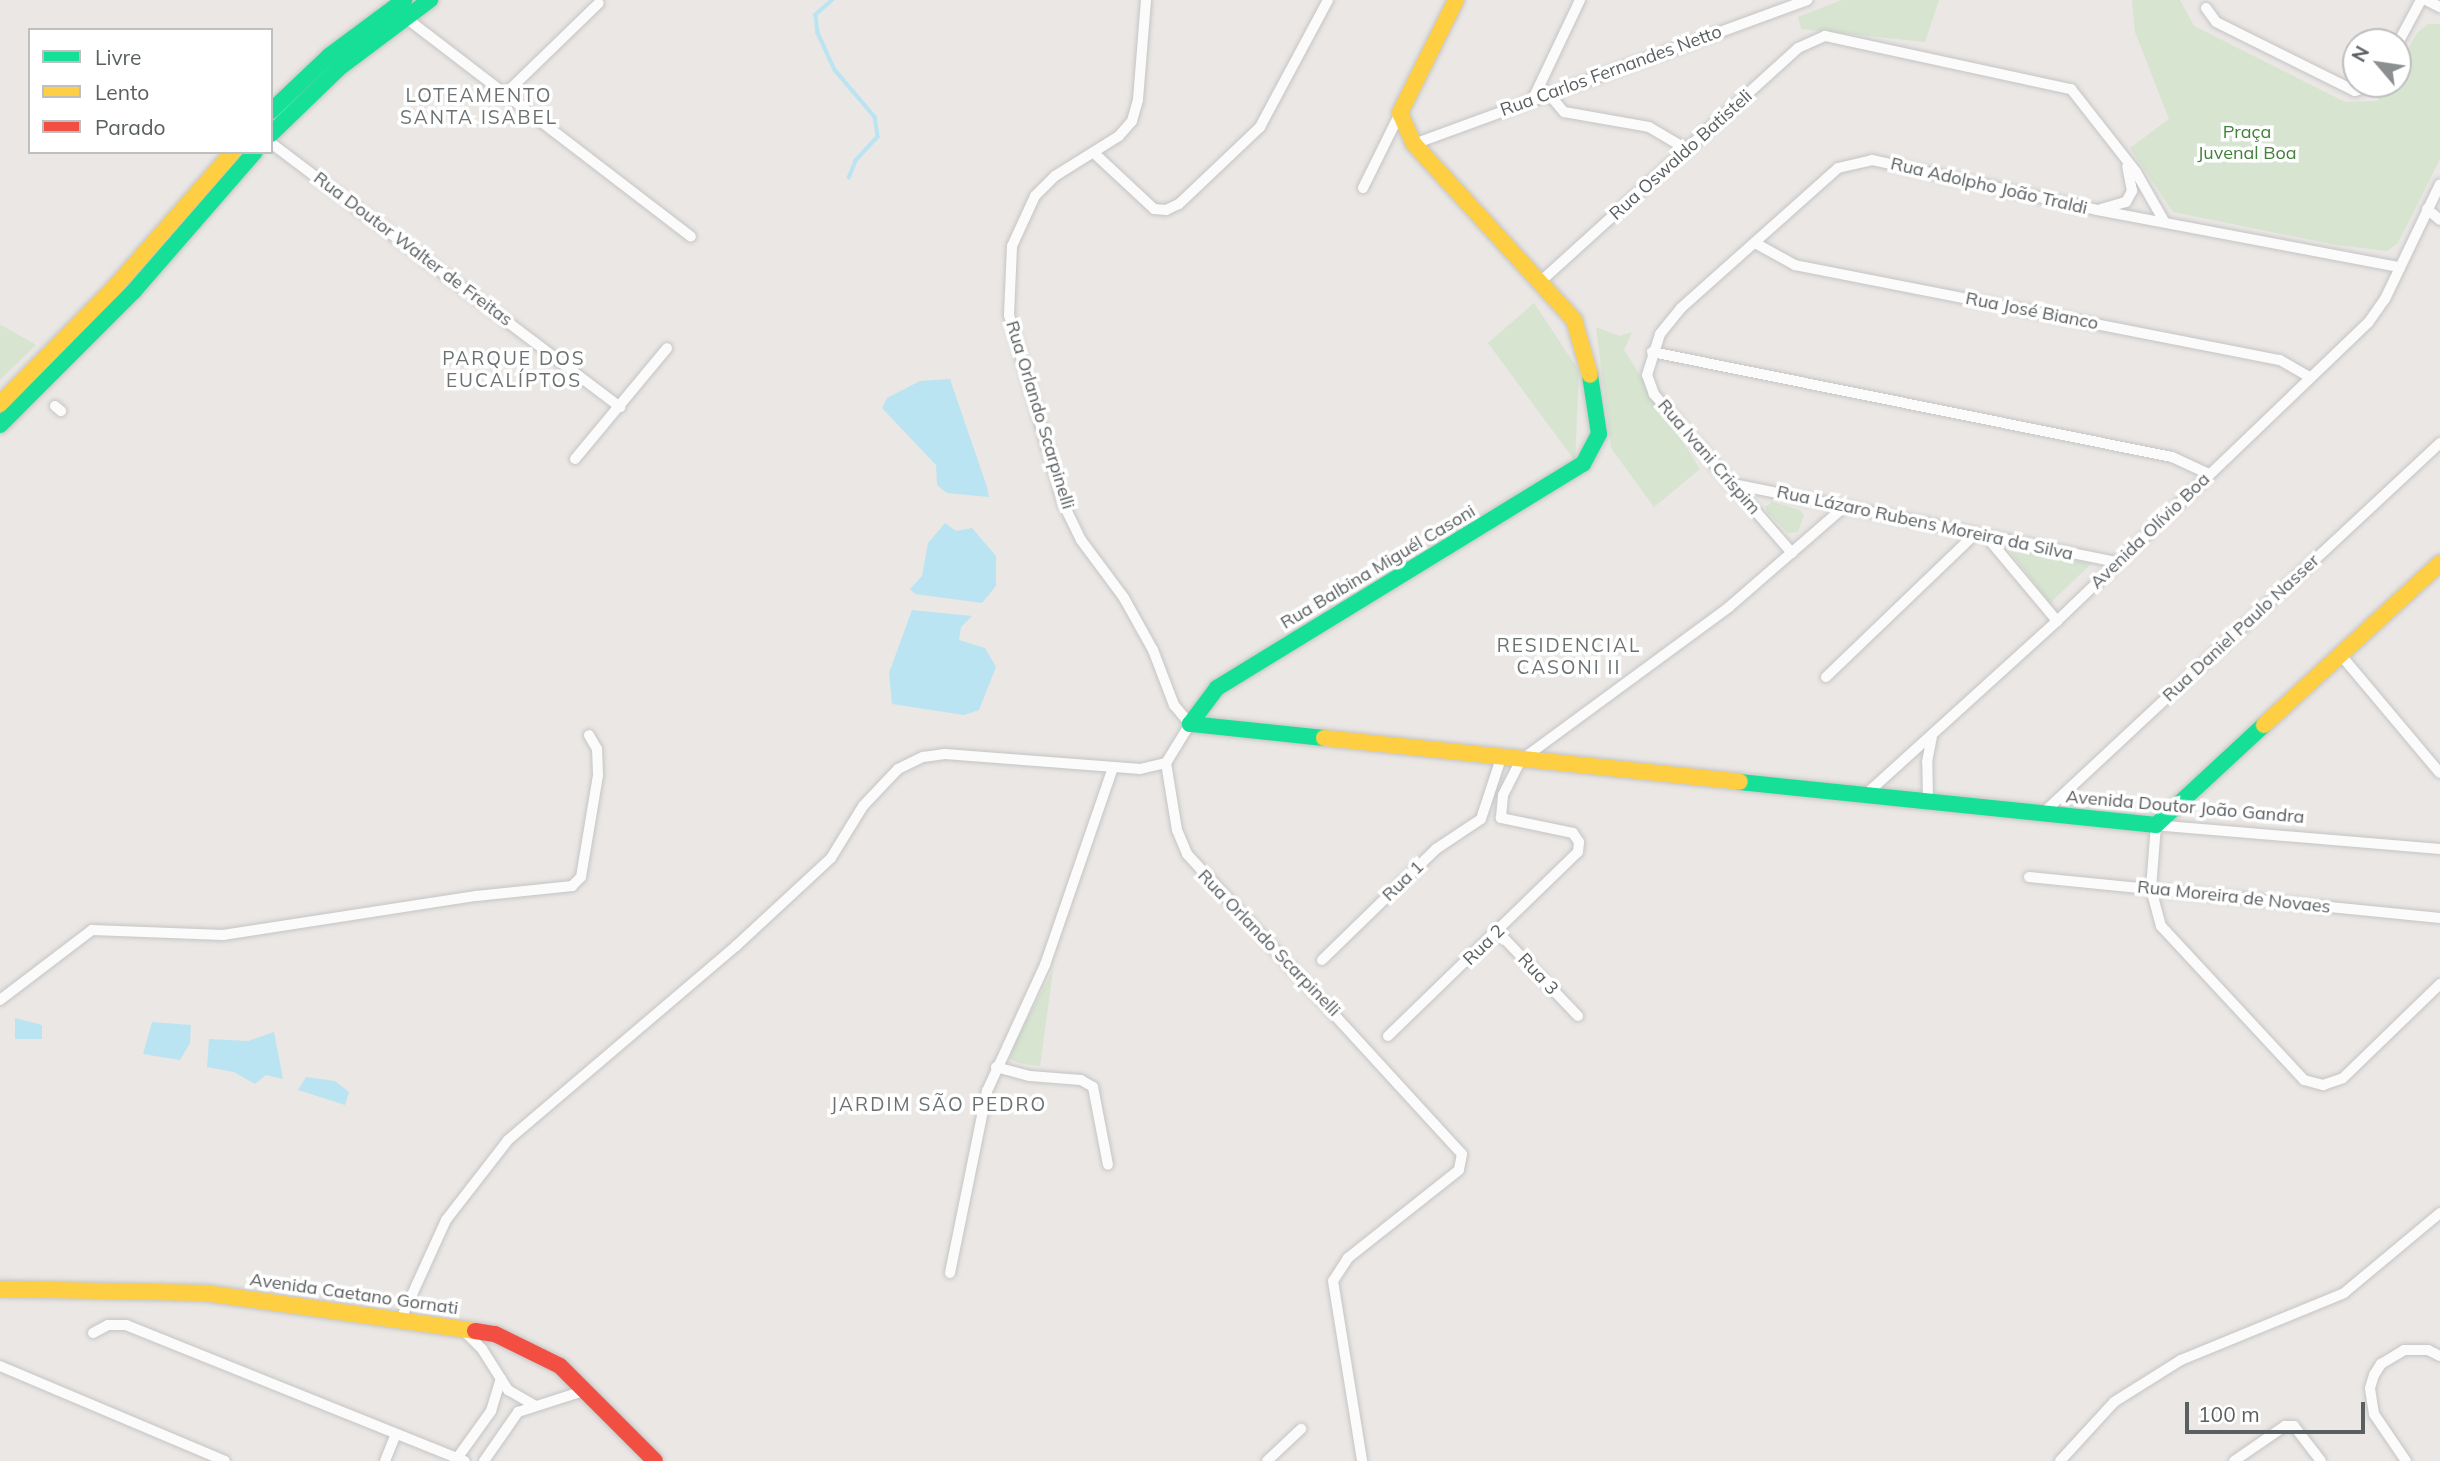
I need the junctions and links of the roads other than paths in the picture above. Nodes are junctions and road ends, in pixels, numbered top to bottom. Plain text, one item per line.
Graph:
1 (404, 0) edge
2 (430, 0) edge
3 (1146, 0) edge
4 (1328, 0) edge
5 (1456, 0) edge
6 (1580, 0) edge
7 (1808, 0) edge
8 (2424, 0) edge
9 (598, 3) dead end
10 (2440, 7) edge
11 (2206, 8) dead end
12 (406, 18) junction
13 (2407, 28) edge
14 (2342, 85) edge
15 (506, 93) junction
16 (1548, 93) junction
17 (1533, 99) junction
18 (273, 109) edge
19 (1401, 113) junction
20 (273, 132) edge
21 (1414, 144) junction
22 (273, 145) edge
23 (1688, 150) junction
24 (1094, 153) junction
25 (231, 154) edge
26 (253, 154) edge
27 (2124, 160) junction
28 (2440, 184) edge
29 (1363, 188) dead end
30 (2427, 209) junction
31 (2097, 210) junction
32 (2440, 219) edge
33 (2164, 220) junction
34 (691, 237) dead end
35 (1755, 243) junction
36 (2400, 267) junction
37 (1540, 282) junction
38 (667, 348) dead end
39 (1652, 352) junction
40 (2310, 377) junction
41 (0, 404) edge
42 (620, 407) junction
43 (0, 425) edge
44 (2440, 443) edge
45 (575, 459) dead end
46 (2209, 474) junction
47 (1733, 484) junction
48 (1845, 506) junction
49 (1981, 535) junction
50 (1792, 553) junction
51 (2118, 562) junction
52 (2440, 563) edge
53 (2057, 621) junction
54 (2340, 654) junction
55 (1826, 677) dead end
56 (1190, 724) junction
57 (589, 735) dead end
58 (1932, 737) junction
59 (1501, 758) junction
60 (1521, 760) junction
61 (1166, 764) junction
62 (1113, 767) junction
63 (2440, 773) edge
64 (1864, 797) junction
65 (1928, 802) junction
66 (1483, 813) junction
67 (1500, 814) junction
68 (2042, 814) junction
69 (2156, 825) junction
70 (2440, 849) edge
71 (2029, 877) dead end
72 (2151, 889) junction
73 (2440, 918) edge
74 (1498, 932) junction
75 (1322, 960) dead end
76 (2440, 984) edge
77 (0, 1000) edge
78 (1578, 1016) dead end
79 (1388, 1036) dead end
80 (996, 1067) junction
81 (1108, 1165) dead end
82 (2440, 1213) edge
83 (950, 1273) dead end
84 (0, 1289) edge
85 (400, 1321) junction
86 (462, 1329) junction
87 (93, 1333) dead end
88 (2440, 1356) edge
89 (0, 1366) edge
90 (501, 1378) junction
91 (587, 1390) junction
92 (534, 1405) junction
93 (1301, 1429) dead end
94 (396, 1436) junction
95 (461, 1459) edge
96 (225, 1461) edge
97 (385, 1461) edge
98 (484, 1461) edge
99 (655, 1461) edge
100 (1267, 1461) edge
101 (1362, 1461) edge
102 (2060, 1461) edge
103 (2234, 1461) edge
104 (2321, 1461) edge
105 (2406, 1461) edge

1 - 18 street
2 - 12 street
3 - 24 street, Rua Orlando Scarpinelli
4 - 24 street
5 - 19 street
6 - 17 street
7 - 16 street, Rua Carlos Fernandes Netto
8 - 10 street
8 - 13 street
9 - 15 street
11 - 14 street
12 - 15 street
12 - 20 street
15 - 34 street
16 - 17 street, Rua Carlos Fernandes Netto
16 - 23 street
17 - 21 street, Rua Carlos Fernandes Netto
19 - 21 street
19 - 29 street
21 - 37 street
22 - 42 street, Rua Doutor Walter de Freitas
23 - 27 street, Rua Oswaldo Batisteli
23 - 37 street, Rua Oswaldo Batisteli
24 - 56 street, Rua Orlando Scarpinelli
25 - 41 street
26 - 43 street
27 - 31 street
27 - 33 street
28 - 30 street, Avenida Olívio Boa
30 - 32 street
30 - 36 street, Avenida Olívio Boa
31 - 33 street, Rua Adolpho João Traldi
31 - 35 street, Rua Adolpho João Traldi
33 - 36 street, Rua Adolpho João Traldi
35 - 39 street, Rua Adolpho João Traldi
35 - 40 street, Rua José Bianco
36 - 40 street, Avenida Olívio Boa
37 - 56 street, Rua Balbina Miguél Casoni
38 - 42 street
39 - 46 street
39 - 47 street, Rua Ivani Crispim
40 - 46 street, Avenida Olívio Boa
42 - 45 street
44 - 68 street, Rua Daniel Paulo Nasser
46 - 51 street, Avenida Olívio Boa
47 - 48 street, Rua Lázaro Rubens Moreira da Silva
47 - 50 street, Rua Ivani Crispim
48 - 49 street, Rua Lázaro Rubens Moreira da Silva
48 - 50 street
49 - 51 street, Rua Lázaro Rubens Moreira da Silva
49 - 53 street
49 - 55 street
50 - 60 street
51 - 53 street, Avenida Olívio Boa
52 - 54 street
53 - 58 street, Avenida Olívio Boa
54 - 63 street
54 - 69 street
56 - 59 street, Avenida Doutor João Gandra
56 - 61 street
57 - 77 street
58 - 64 street, Avenida Olívio Boa
58 - 65 street
59 - 60 street, Avenida Doutor João Gandra
59 - 66 street
60 - 64 street, Avenida Doutor João Gandra
60 - 67 street
61 - 62 street
61 - 101 street, Rua Orlando Scarpinelli
62 - 80 street
62 - 85 street
64 - 65 street, Avenida Doutor João Gandra
65 - 68 street, Avenida Doutor João Gandra
66 - 67 street
66 - 75 street, Rua 1
67 - 74 street, Rua 2
68 - 69 street, Avenida Doutor João Gandra
69 - 70 street, Avenida Doutor João Gandra
69 - 72 street
71 - 72 street, Rua Moreira de Novaes
72 - 73 street, Rua Moreira de Novaes
72 - 76 street
74 - 78 street, Rua 3
74 - 79 street, Rua 2
80 - 81 street
80 - 83 street
82 - 102 street
84 - 85 street, Avenida Caetano Gornati
85 - 86 street, Avenida Caetano Gornati
86 - 90 street
86 - 91 street, Avenida Caetano Gornati
87 - 94 street
88 - 105 street
89 - 96 street
90 - 92 street
90 - 95 street
91 - 92 street
91 - 99 street, Avenida Caetano Gornati
92 - 98 street
93 - 100 street
94 - 95 street
94 - 97 street
103 - 104 street

